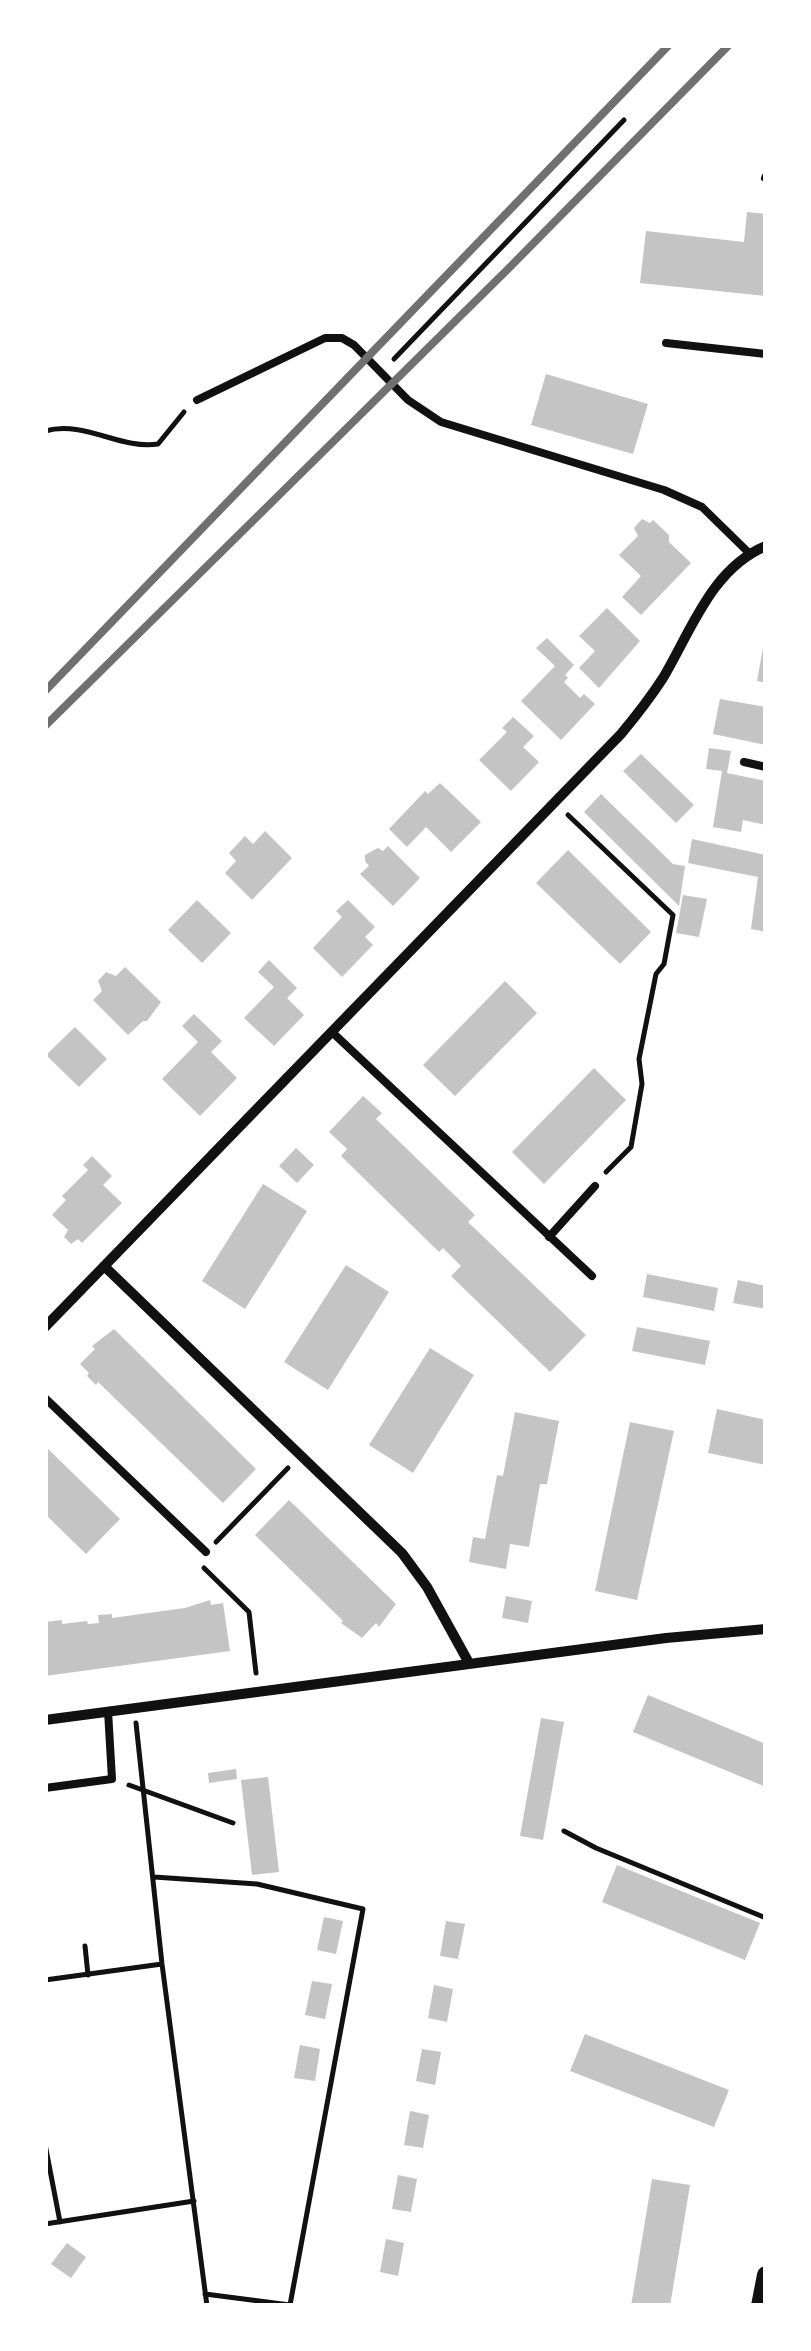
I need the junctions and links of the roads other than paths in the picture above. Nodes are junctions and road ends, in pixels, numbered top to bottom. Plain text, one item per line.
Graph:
1 (666, 343) dead end
2 (766, 354) edge
3 (197, 400) road end
4 (766, 546) edge
5 (749, 553) junction
6 (744, 762) dead end
7 (766, 767) edge
8 (333, 1033) junction
9 (595, 1186) road end
10 (549, 1237) junction
11 (104, 1266) junction
12 (592, 1276) dead end
13 (45, 1327) edge
14 (45, 1398) edge
15 (206, 1552) road end
16 (766, 1630) edge
17 (469, 1663) junction
18 (108, 1711) junction
19 (45, 1720) edge
20 (45, 1788) edge
21 (766, 2276) edge
22 (760, 2306) edge

1 - 2 lane
3 - 5 lane
4 - 5 street
5 - 8 street
6 - 7 lane
8 - 10 lane
8 - 11 street
9 - 10 lane
10 - 12 lane
11 - 13 street
11 - 17 street
14 - 15 lane
16 - 17 street
17 - 18 street
18 - 19 street
18 - 20 lane
21 - 22 street

